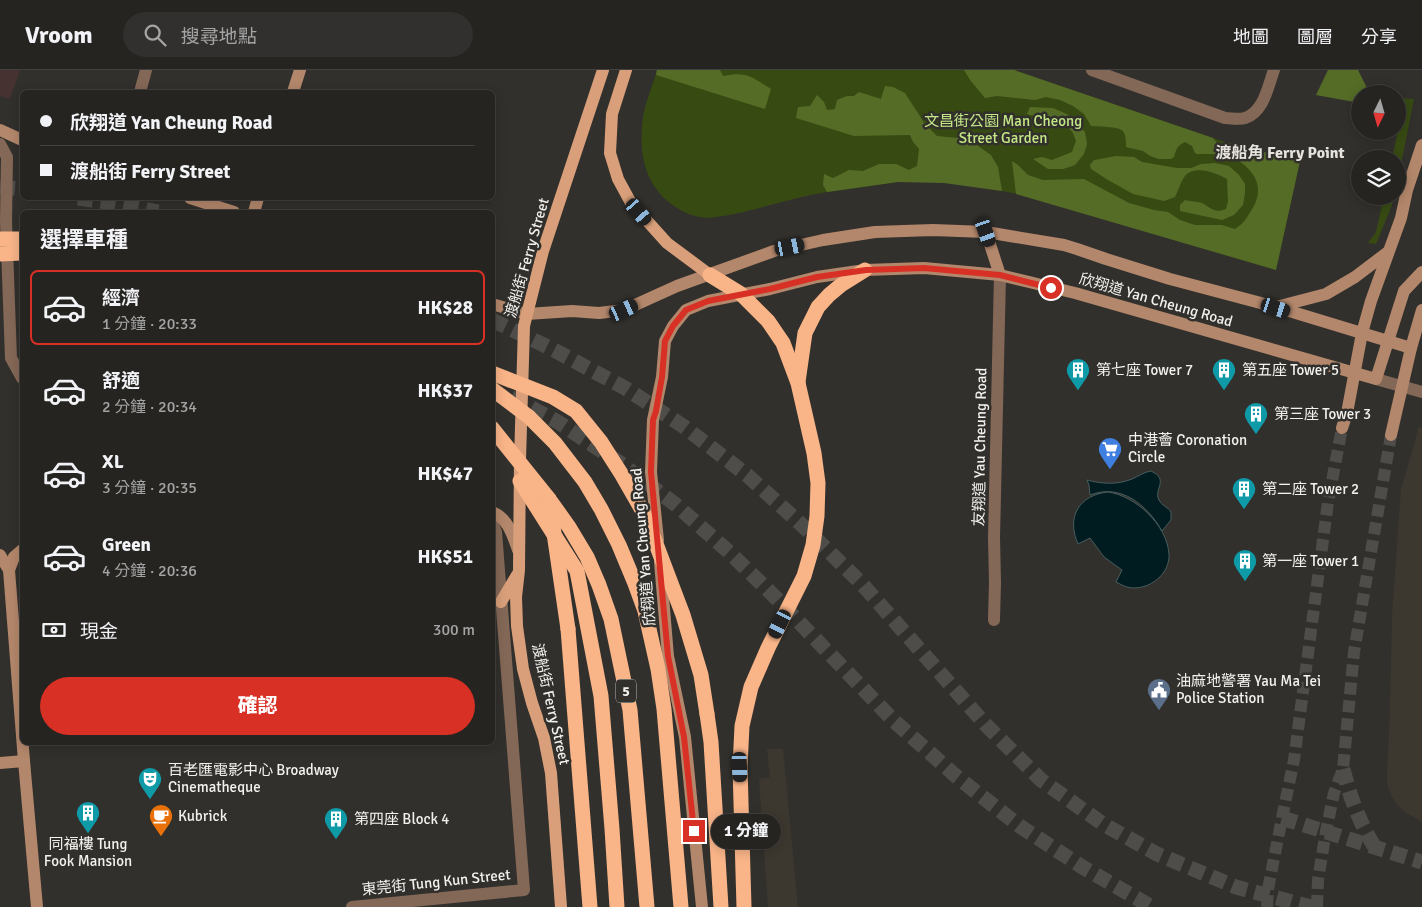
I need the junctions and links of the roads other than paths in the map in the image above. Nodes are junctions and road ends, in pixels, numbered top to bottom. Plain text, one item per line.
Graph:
1 (146, 70) edge
2 (300, 70) edge
3 (603, 70) edge
4 (626, 70) edge
5 (1092, 70) edge
6 (1274, 70) edge
7 (141, 90) edge
8 (294, 90) edge
9 (0, 130) edge
10 (20, 139) edge
11 (0, 144) edge
12 (1422, 145) edge
13 (196, 200) edge
14 (228, 210) edge
15 (986, 232) junction
16 (20, 239) edge
17 (0, 240) edge
18 (1388, 252) junction
19 (20, 253) edge
20 (0, 254) edge
21 (866, 270) junction
22 (1422, 272) edge
23 (710, 275) junction
24 (1000, 275) junction
25 (741, 294) junction
26 (495, 305) edge
27 (1276, 308) junction
28 (1422, 310) edge
29 (527, 314) junction
30 (1362, 333) junction
31 (1388, 341) junction
32 (1412, 348) junction
33 (1354, 373) junction
34 (20, 374) edge
35 (495, 374) edge
36 (1376, 379) junction
37 (798, 383) junction
38 (1402, 387) junction
39 (495, 391) edge
40 (1422, 392) edge
41 (1342, 428) tunnel mouth
42 (495, 432) edge
43 (1391, 435) tunnel mouth
44 (520, 481) junction
45 (549, 499) junction
46 (495, 513) edge
47 (495, 530) edge
48 (20, 552) edge
49 (519, 553) junction
50 (0, 555) edge
51 (9, 570) junction
52 (519, 570) junction
53 (501, 602) junction
54 (994, 620) dead end
55 (20, 709) edge
56 (23, 745) edge
57 (24, 760) junction
58 (0, 763) edge
59 (37, 907) edge
60 (352, 907) edge
61 (561, 907) edge
62 (590, 907) edge
63 (617, 907) edge
64 (647, 907) edge
65 (681, 907) edge
66 (702, 907) edge
67 (721, 907) edge
68 (744, 907) edge

1 - 7 street
2 - 8 main road
3 - 29 main road, 渡船街 Ferry Street
4 - 23 main road
5 - 6 street
9 - 10 main road
11 - 34 street
12 - 18 main road
13 - 14 main road
15 - 23 main road, 欣翔道 Yan Cheung Road
15 - 24 main road
15 - 27 main road, 欣翔道 Yan Cheung Road
16 - 17 highway, bridge
18 - 27 main road
18 - 30 main road
19 - 20 highway, bridge
21 - 24 main road, 欣翔道 Yan Cheung Road
21 - 25 main road, 欣翔道 Yan Cheung Road
21 - 37 highway
22 - 31 main road
23 - 25 highway
23 - 29 main road, 欣翔道 Yan Cheung Road
24 - 33 main road, 欣翔道 Yan Cheung Road
24 - 54 street, 友翔道 Yau Cheung Road
25 - 37 highway
25 - 66 main road, 欣翔道 Yan Cheung Road
26 - 29 main road, 欣翔道 Yan Cheung Road
27 - 30 main road, 欣翔道 Yan Cheung Road
28 - 32 main road
29 - 44 main road, 渡船街 Ferry Street
30 - 31 main road, 欣翔道 Yan Cheung Road
30 - 33 main road
31 - 32 main road, 欣翔道 Yan Cheung Road
31 - 36 main road
32 - 38 main road
33 - 36 main road, 欣翔道 Yan Cheung Road
33 - 41 main road
35 - 67 highway, bridge
36 - 38 street, 欣翔道 Yan Cheung Road
37 - 68 highway
38 - 40 street, 欣翔道 Yan Cheung Road
38 - 43 main road
39 - 65 highway, bridge
42 - 45 highway, 5, bridge
44 - 49 main road, 渡船街 Ferry Street
44 - 63 highway
45 - 62 highway, bridge
45 - 64 highway, 5
46 - 49 main road
47 - 53 street
48 - 51 main road
49 - 52 main road, 渡船街 Ferry Street
50 - 51 main road
51 - 55 main road
52 - 53 main road
52 - 61 main road, 渡船街 Ferry Street
53 - 60 street, 東莞街 Tung Kun Street
56 - 57 main road
57 - 58 main road
57 - 59 main road

